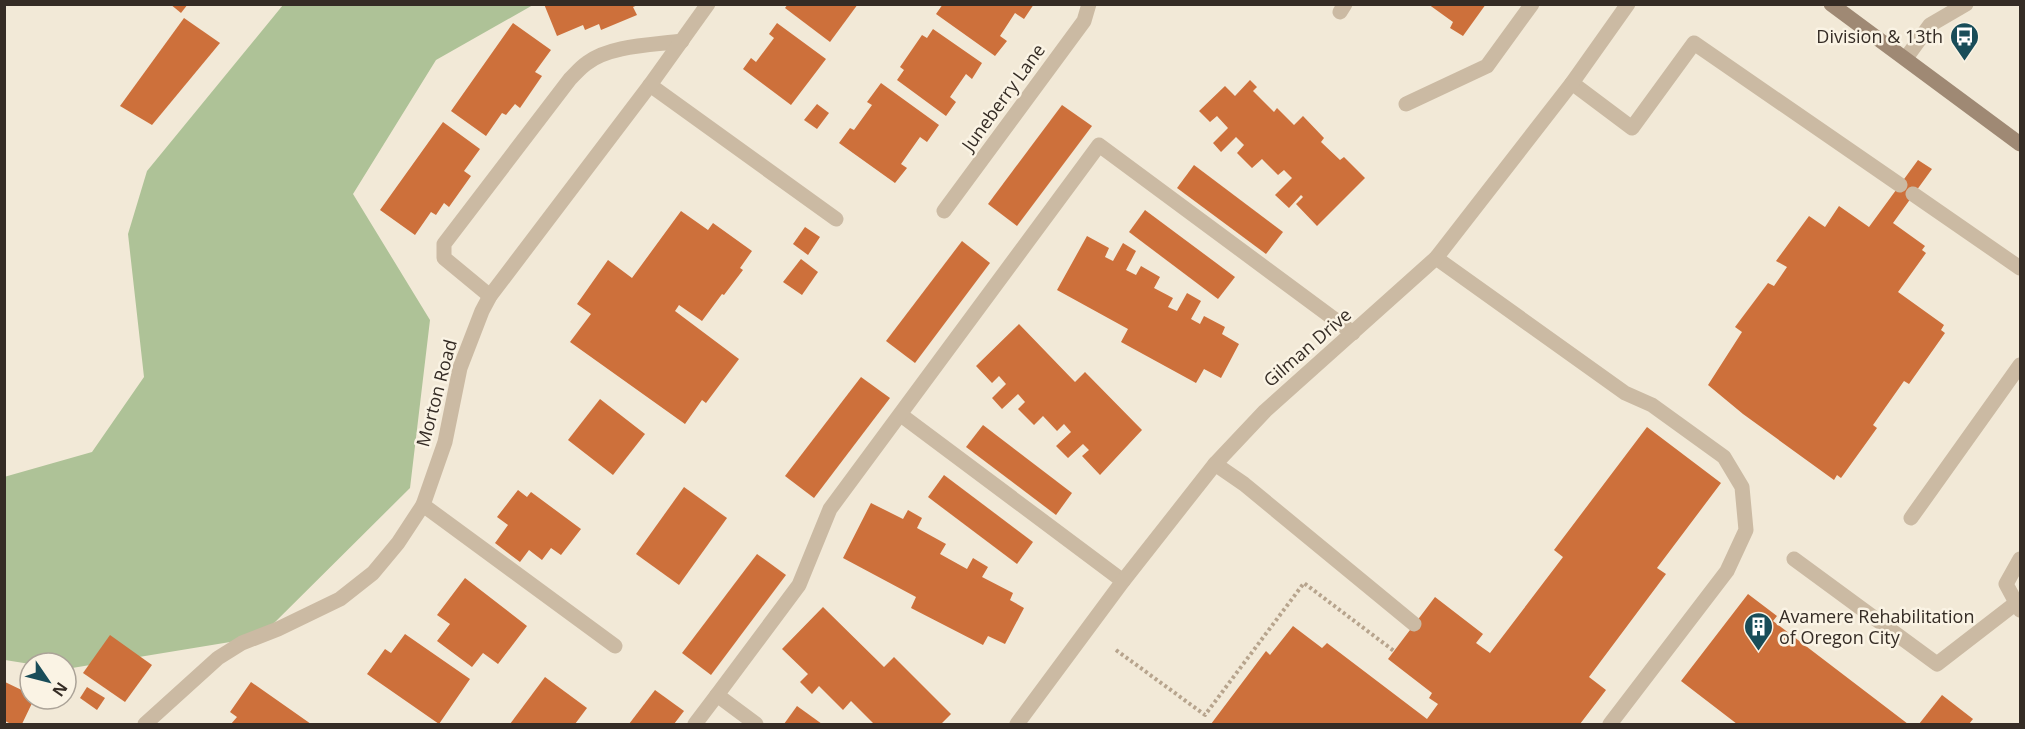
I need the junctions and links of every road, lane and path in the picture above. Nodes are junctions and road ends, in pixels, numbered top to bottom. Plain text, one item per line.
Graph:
1 (708, 4) edge
2 (1089, 4) edge
3 (1532, 4) edge
4 (1628, 4) edge
5 (1831, 4) edge
6 (1966, 4) edge
7 (682, 41) junction
8 (1906, 58) junction
9 (1572, 83) junction
10 (650, 85) junction
11 (1406, 104) dead end
12 (2020, 144) edge
13 (1900, 185) dead end
14 (1913, 194) dead end
15 (944, 211) dead end
16 (836, 219) dead end
17 (1436, 258) junction
18 (2020, 268) edge
19 (490, 296) junction
20 (1353, 333) junction
21 (2020, 365) edge
22 (901, 415) junction
23 (1215, 464) junction
24 (423, 505) junction
25 (1911, 518) dead end
26 (1794, 559) dead end
27 (2020, 559) edge
28 (1123, 581) junction
29 (2018, 606) edge
30 (1414, 624) dead end
31 (615, 645) dead end
32 (1116, 650) dead end
33 (1394, 651) dead end
34 (717, 695) junction
35 (145, 724) edge
36 (695, 724) edge
37 (756, 724) edge
38 (1017, 724) edge
39 (1610, 724) edge

1 - 7 street, Morton Road
2 - 15 street, Juneberry Lane
3 - 11 street
4 - 9 street, Gilman Drive
5 - 8 street
6 - 8 street
7 - 10 street, Morton Road
7 - 19 street
8 - 12 street
9 - 13 street
9 - 17 street, Gilman Drive
10 - 16 street
10 - 19 street, Morton Road
14 - 18 street
17 - 20 street, Gilman Drive
17 - 39 street
19 - 24 street, Morton Road
20 - 22 street
20 - 23 street, Gilman Drive
21 - 25 street
22 - 28 street
22 - 34 street
23 - 28 street, Gilman Drive
23 - 30 street
24 - 31 street
24 - 35 street, Morton Road
26 - 29 street
27 - 29 street
28 - 38 street, Gilman Drive
32 - 33 path
34 - 36 street
34 - 37 street

